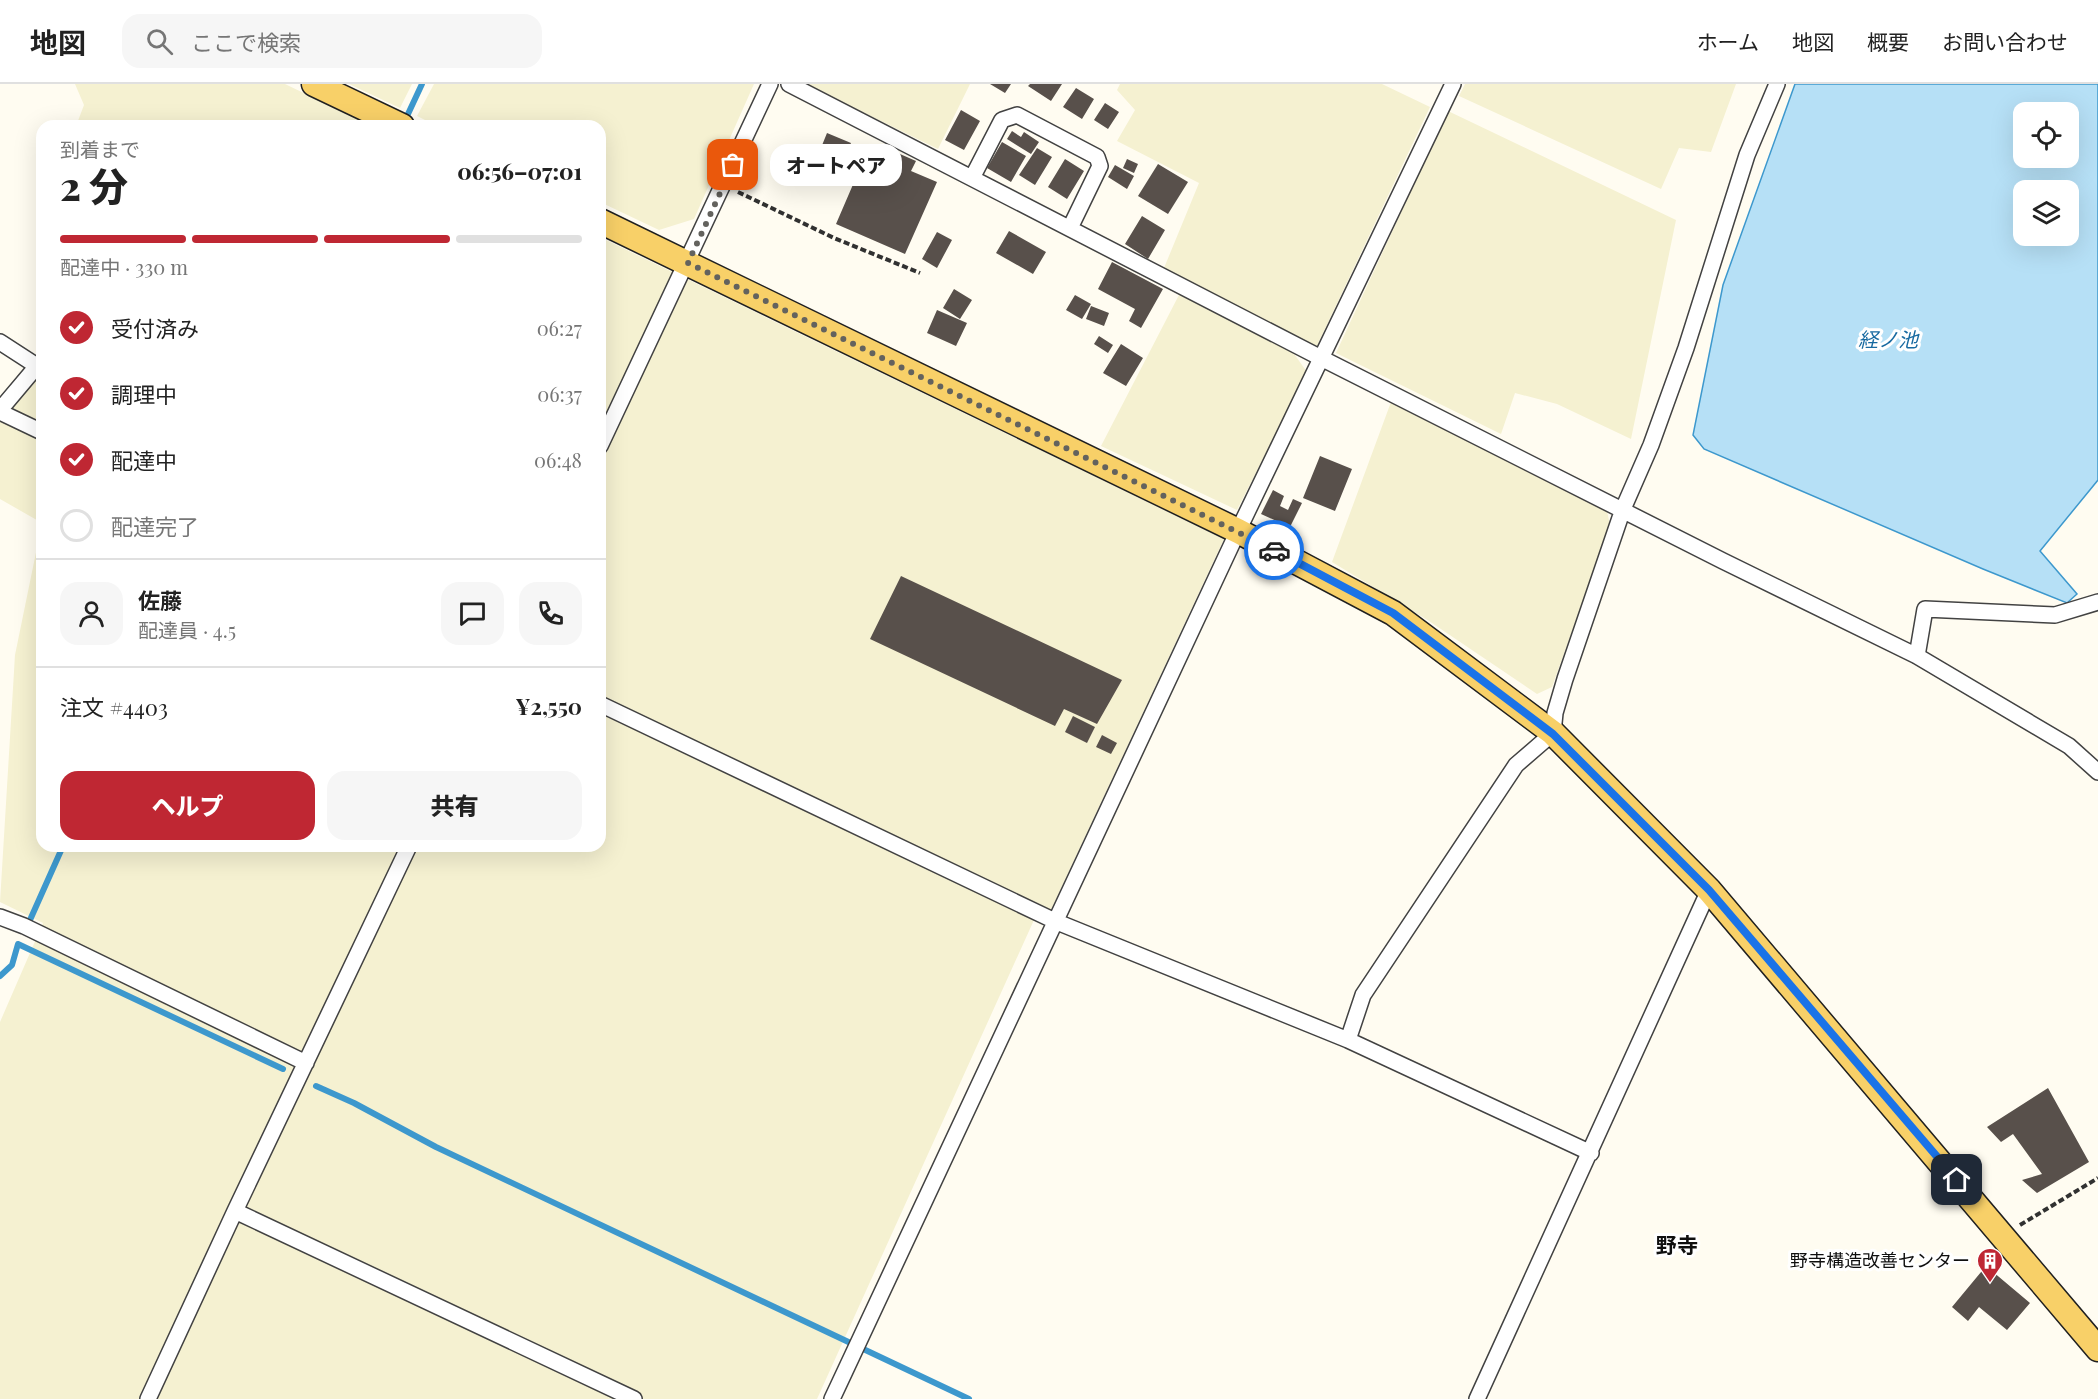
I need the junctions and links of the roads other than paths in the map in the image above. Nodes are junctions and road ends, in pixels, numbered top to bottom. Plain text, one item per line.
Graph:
1 (314, 84) edge
2 (770, 84) edge
3 (789, 84) edge
4 (1453, 84) edge
5 (1777, 84) edge
6 (389, 120) edge
7 (972, 178) junction
8 (606, 224) edge
9 (1070, 228) junction
10 (688, 263) junction
11 (0, 342) edge
12 (1321, 358) junction
13 (36, 365) edge
14 (36, 367) edge
15 (0, 411) edge
16 (36, 429) edge
17 (606, 434) edge
18 (1623, 509) junction
19 (1238, 531) junction
20 (2096, 604) edge
21 (1917, 656) junction
22 (606, 707) edge
23 (1553, 734) junction
24 (2098, 772) edge
25 (406, 852) edge
26 (1709, 890) junction
27 (0, 917) edge
28 (1057, 922) junction
29 (1348, 1040) junction
30 (306, 1063) junction
31 (1591, 1153) junction
32 (235, 1211) junction
33 (2098, 1348) edge
34 (148, 1399) edge
35 (634, 1399) edge
36 (832, 1399) edge
37 (1477, 1399) edge

1 - 6 main road
2 - 10 street
3 - 7 street
4 - 12 street
5 - 18 street
7 - 9 street
7 - 9 street
8 - 10 main road
9 - 12 street
10 - 17 street
10 - 19 main road
11 - 13 street
12 - 18 street
12 - 19 street
14 - 15 street
15 - 16 street
18 - 21 street
18 - 23 street
19 - 23 main road
19 - 28 street
20 - 21 street
21 - 24 street
22 - 28 street
23 - 26 main road
23 - 29 street
25 - 30 street
26 - 31 street
26 - 33 main road
27 - 30 street
28 - 29 street
28 - 36 street
29 - 31 street
30 - 32 street
31 - 37 street
32 - 34 street
32 - 35 street

